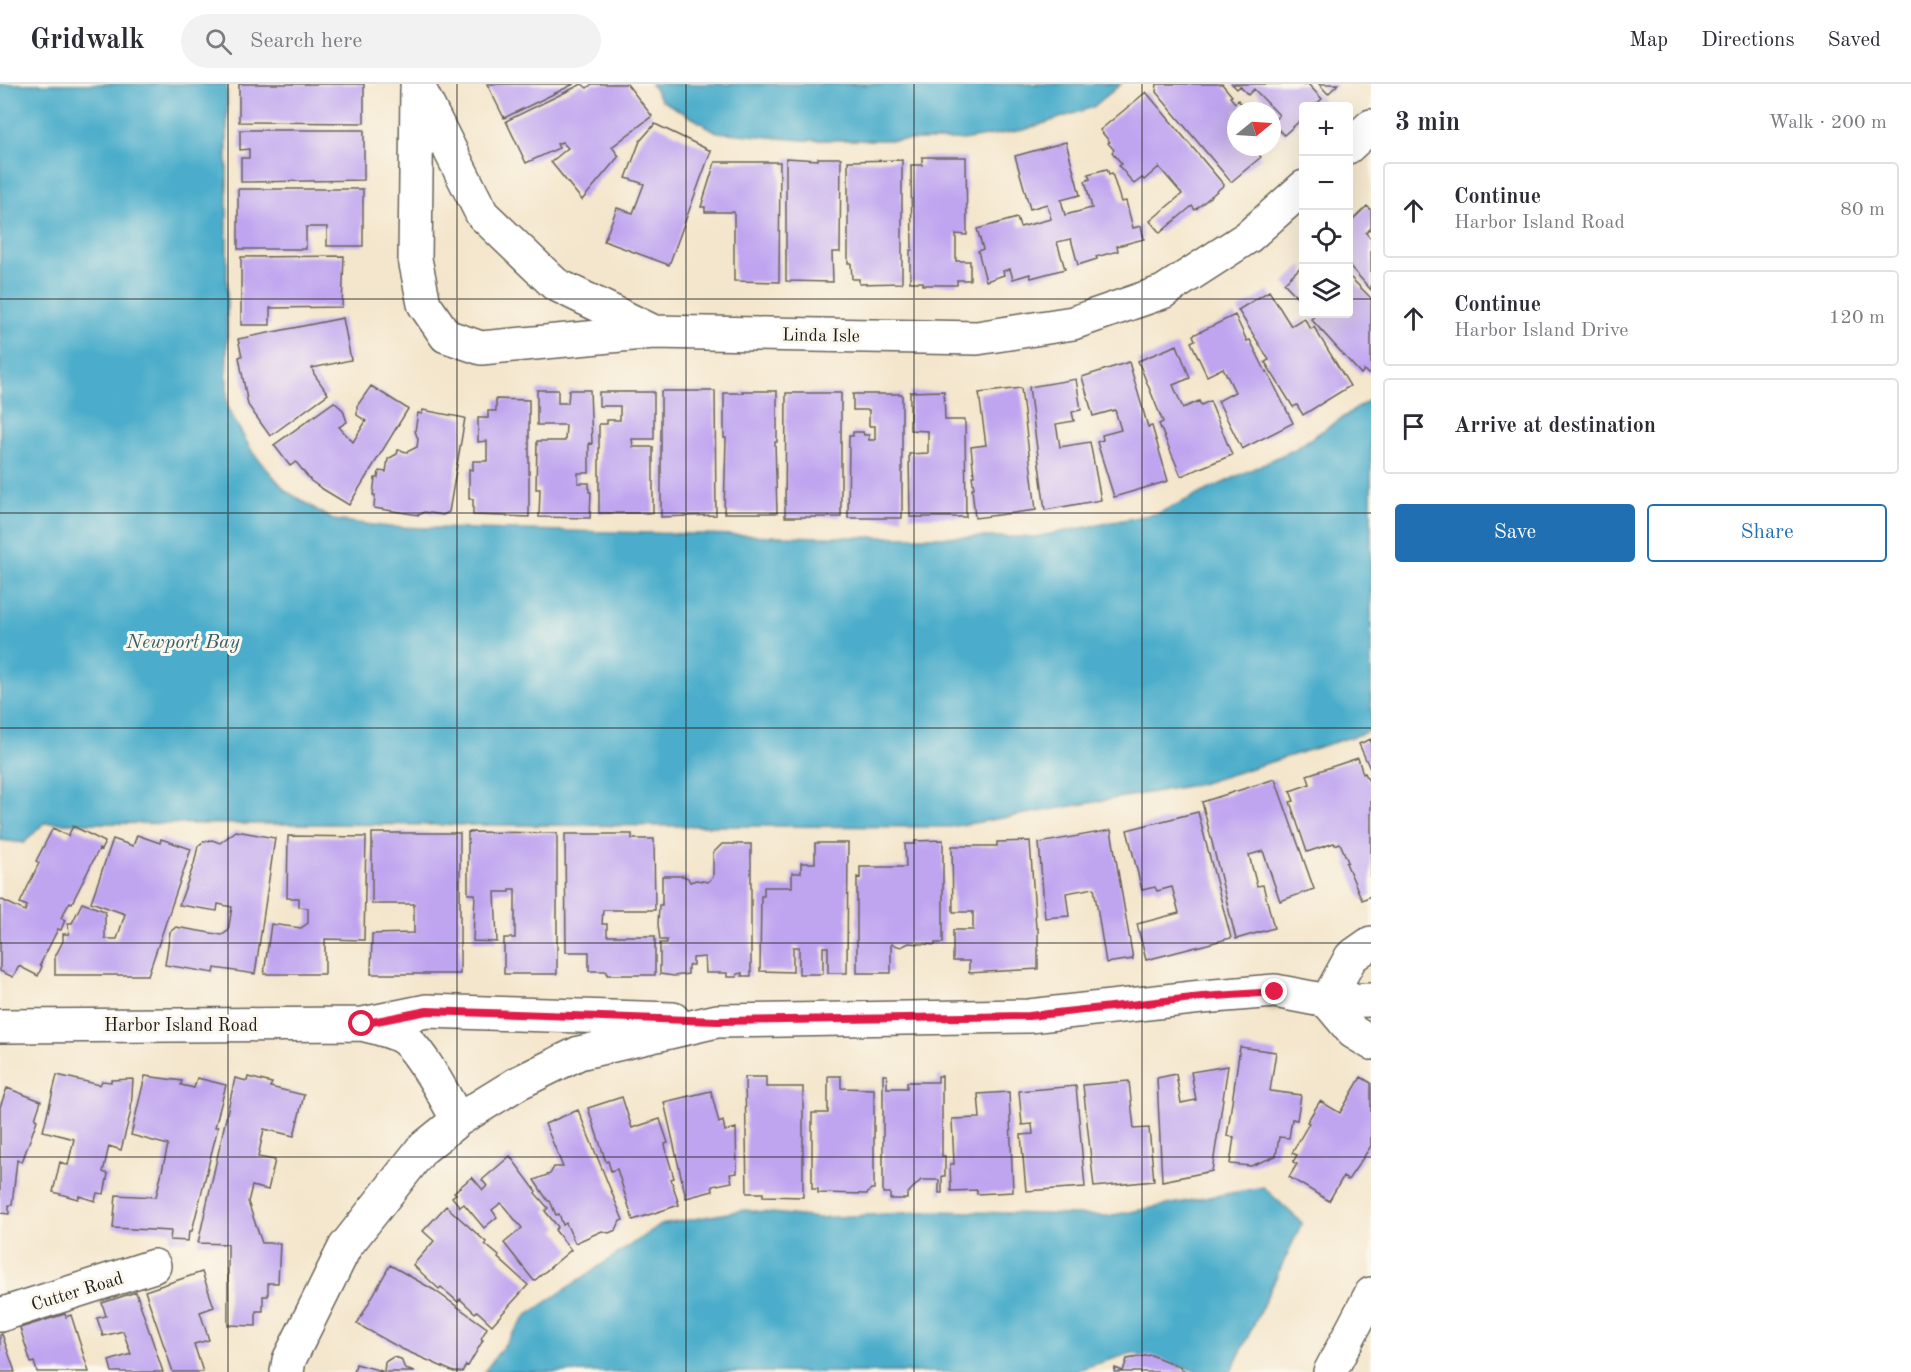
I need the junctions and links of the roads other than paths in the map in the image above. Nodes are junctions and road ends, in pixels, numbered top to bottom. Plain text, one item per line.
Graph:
1 (417, 84) edge
2 (1371, 126) edge
3 (1353, 142) edge
4 (1299, 191) edge
5 (654, 332) junction
6 (1371, 943) edge
7 (1371, 1000) edge
8 (1327, 1001) junction
9 (717, 1021) junction
10 (362, 1024) junction
11 (0, 1026) edge
12 (1371, 1043) edge
13 (458, 1120) junction
14 (154, 1266) dead end
15 (1371, 1294) edge
16 (0, 1315) edge
17 (287, 1372) edge
18 (1330, 1372) edge

1 - 5 street, Linda Isle
1 - 5 street
2 - 3 street
4 - 5 street, Linda Isle
6 - 8 street
7 - 8 street
8 - 9 street
8 - 12 street
9 - 10 street, Harbor Island Road
9 - 13 street
10 - 11 street, Harbor Island Road
10 - 13 street, Harbor Island Road
13 - 17 street
14 - 16 street, Cutter Road
15 - 18 street

